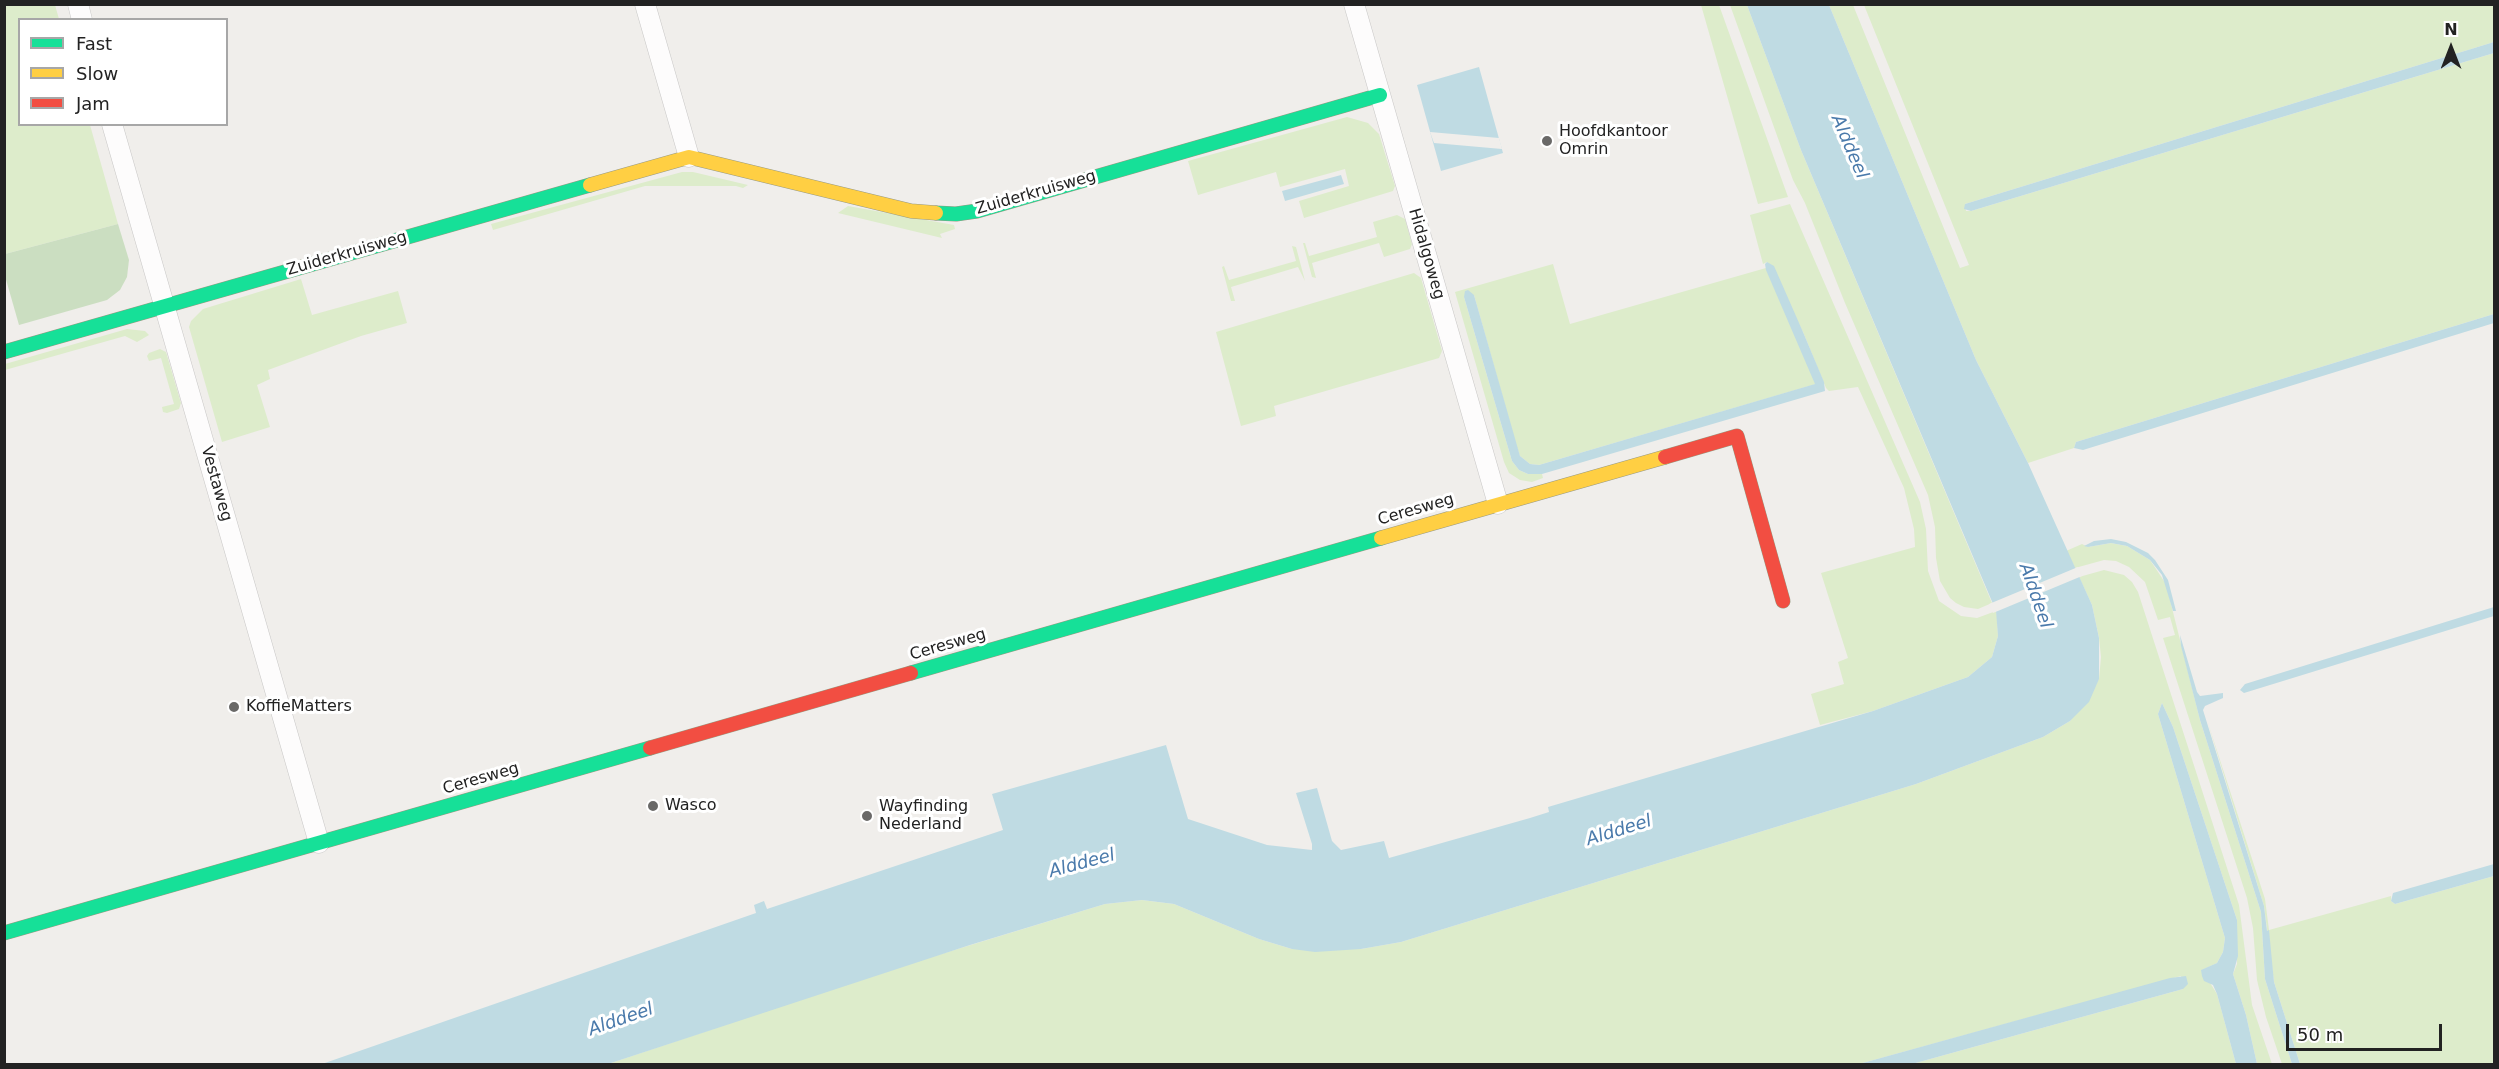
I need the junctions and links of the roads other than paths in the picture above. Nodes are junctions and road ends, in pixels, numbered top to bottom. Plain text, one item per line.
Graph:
1 (645, 4) edge
2 (1354, 4) edge
3 (1380, 95) junction
4 (113, 126) edge
5 (688, 157) junction
6 (165, 306) junction
7 (4, 352) edge
8 (1498, 504) junction
9 (1783, 601) dead end
10 (319, 843) junction
11 (4, 933) edge

1 - 5 street
2 - 3 street, Hidalgoweg
3 - 5 street, Zuiderkruisweg
3 - 8 street, Hidalgoweg
4 - 6 street, Vestaweg
5 - 6 street, Zuiderkruisweg
6 - 7 street, Zuiderkruisweg
6 - 10 street, Vestaweg
8 - 9 street, Ceresweg
8 - 10 street, Ceresweg
10 - 11 street, Ceresweg

